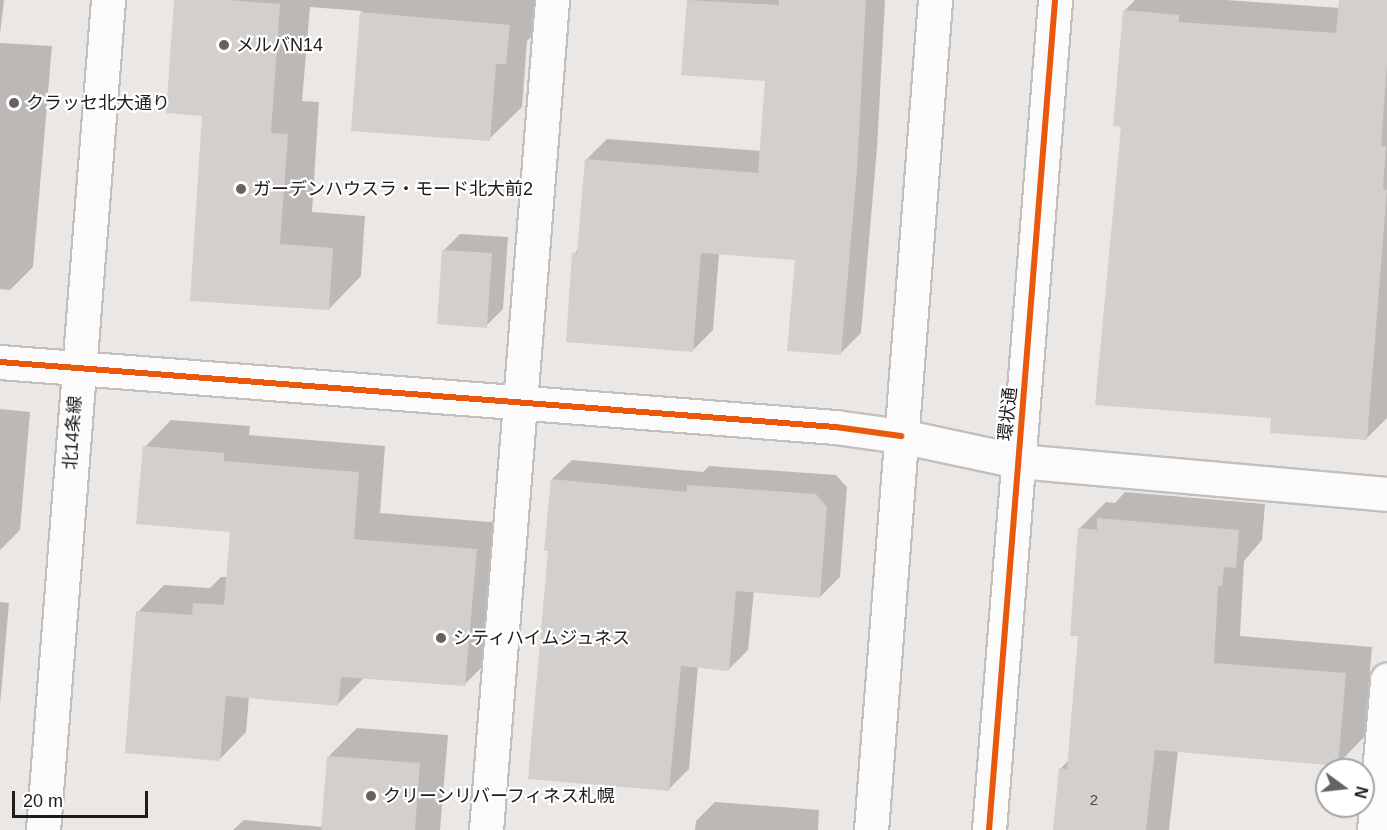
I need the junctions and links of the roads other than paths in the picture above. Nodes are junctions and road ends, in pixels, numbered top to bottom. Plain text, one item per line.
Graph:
1 (108, 0) edge
2 (552, 0) edge
3 (935, 0) edge
4 (1055, 0) edge
5 (0, 362) edge
6 (78, 368) junction
7 (520, 402) junction
8 (901, 436) junction
9 (1018, 461) junction
10 (1387, 494) edge
11 (1387, 680) edge
12 (43, 830) edge
13 (486, 830) edge
14 (871, 830) edge
15 (989, 830) edge
16 (1374, 830) edge

1 - 6 street, 北14条線
2 - 7 street
3 - 8 street
4 - 9 street, 環状通
5 - 6 street
6 - 7 street
6 - 12 street, 北14条線
7 - 8 street
7 - 13 street
8 - 9 street
8 - 14 street
9 - 10 street
9 - 15 street, 環状通
11 - 16 street

